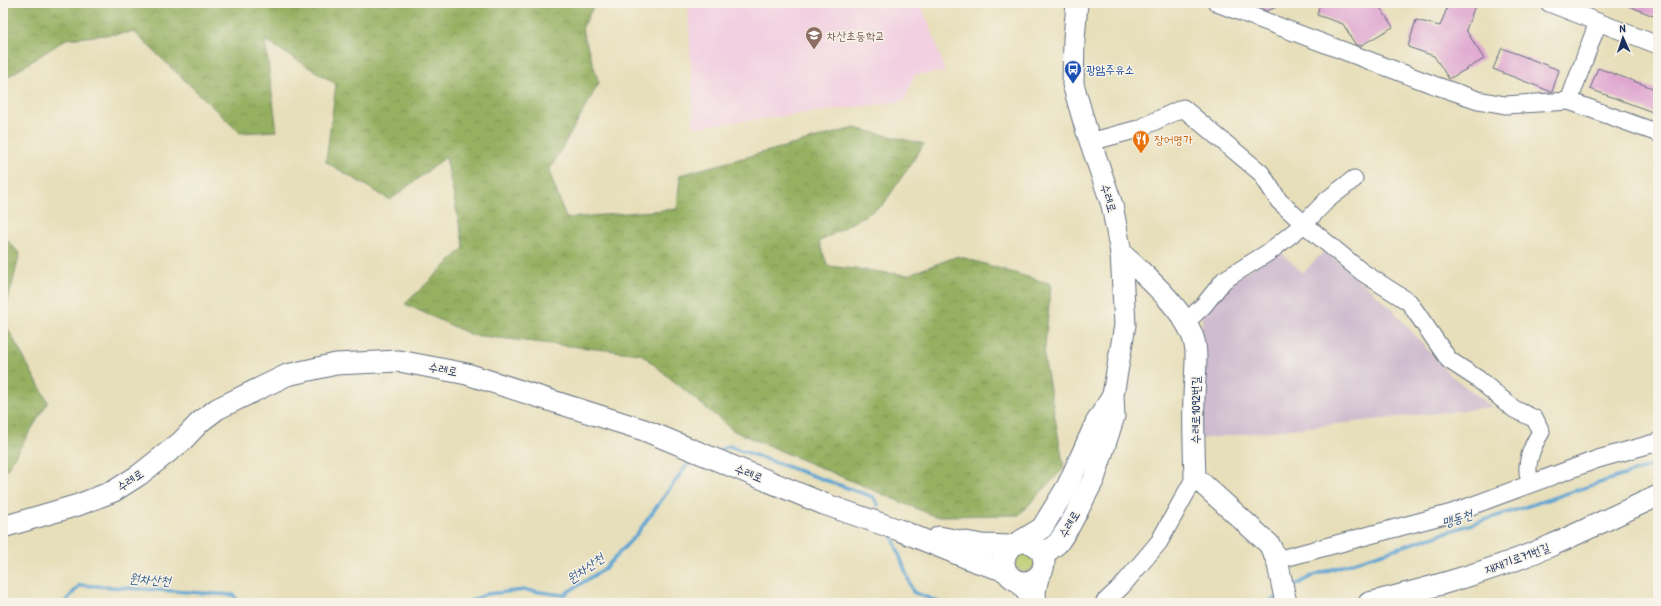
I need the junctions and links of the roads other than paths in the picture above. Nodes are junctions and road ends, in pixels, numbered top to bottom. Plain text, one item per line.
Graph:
1 (1077, 3) edge
2 (1217, 3) edge
3 (1549, 3) edge
4 (1598, 22) junction
5 (1658, 45) edge
6 (1569, 101) junction
7 (1658, 133) edge
8 (1090, 142) junction
9 (1354, 179) dead end
10 (1304, 224) junction
11 (1122, 253) junction
12 (1186, 322) junction
13 (1113, 395) junction
14 (1658, 442) edge
15 (1195, 476) junction
16 (1531, 483) junction
17 (1658, 496) edge
18 (3, 526) edge
19 (899, 530) junction
20 (1014, 545) junction
21 (1277, 560) junction
22 (1042, 564) junction
23 (1011, 576) junction
24 (1038, 602) edge
25 (1104, 603) edge
26 (1286, 603) edge
27 (1369, 603) edge

1 - 8 main road, 수레로
2 - 6 street
3 - 4 street
4 - 5 street
4 - 6 street
6 - 7 street
8 - 10 street
8 - 11 main road, 수레로
9 - 10 street
10 - 12 street
10 - 16 street
11 - 12 main road, 수레로1092번길
11 - 13 main road, 수레로
12 - 15 main road, 수레로1092번길
13 - 20 main road, 수레로
13 - 22 main road, 수레로
14 - 16 street
15 - 21 main road
15 - 25 street
16 - 21 street
17 - 27 main road, 재재기로71번길
18 - 19 main road, 수레로
19 - 20 main road, 수레로
19 - 23 main road, 수레로
20 - 22 main road
20 - 23 main road
21 - 26 main road
22 - 23 main road
22 - 24 street
23 - 24 street

